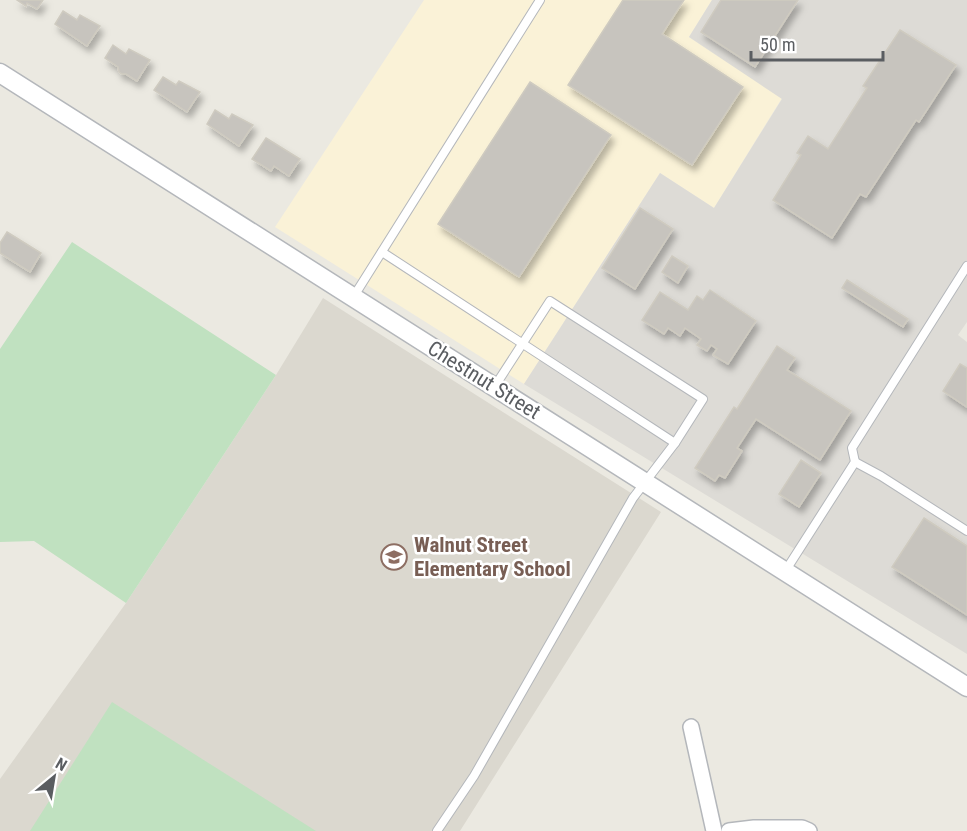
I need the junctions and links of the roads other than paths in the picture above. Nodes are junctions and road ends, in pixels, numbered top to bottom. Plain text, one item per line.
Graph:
1 (540, 0) edge
2 (0, 73) edge
3 (382, 252) junction
4 (967, 266) edge
5 (354, 298) junction
6 (523, 344) junction
7 (495, 386) junction
8 (675, 443) junction
9 (855, 462) junction
10 (646, 483) junction
11 (967, 531) edge
12 (785, 572) junction
13 (967, 687) edge
14 (691, 727) dead end
15 (437, 831) edge
16 (714, 831) edge
17 (729, 831) edge
18 (809, 831) edge

1 - 3 lane
2 - 5 street, Chestnut Street
3 - 5 lane
3 - 6 lane
4 - 9 lane
5 - 7 street, Chestnut Street
6 - 7 lane
6 - 8 lane
6 - 8 lane
7 - 10 street, Chestnut Street
8 - 10 lane
9 - 11 lane
9 - 12 lane
10 - 12 street, Chestnut Street
10 - 15 lane
12 - 13 street, Chestnut Street
14 - 16 street
17 - 18 street

